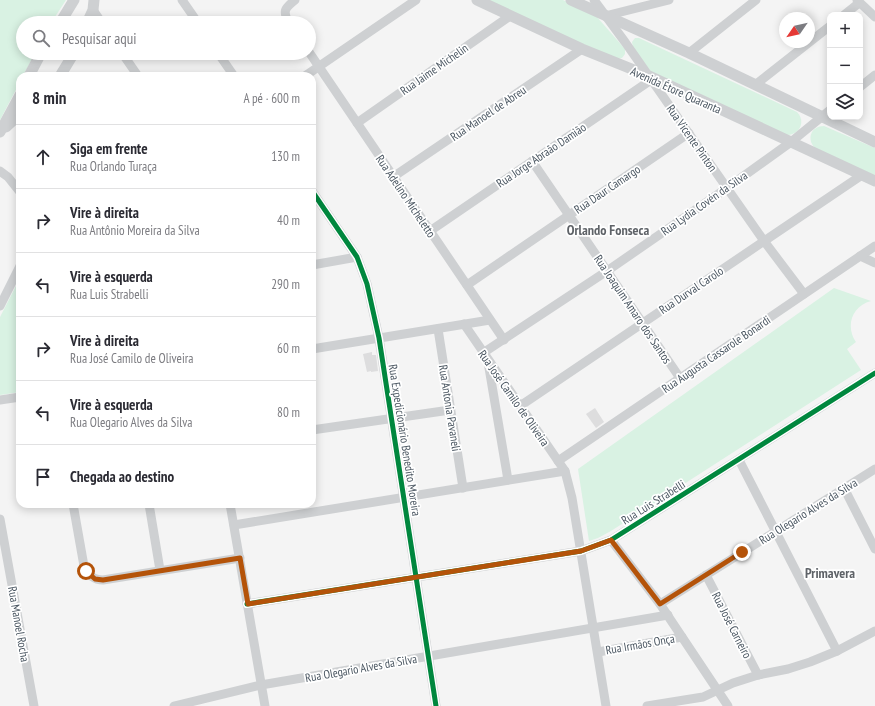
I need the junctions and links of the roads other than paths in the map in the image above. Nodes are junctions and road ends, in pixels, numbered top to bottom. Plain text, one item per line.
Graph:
1 (74, 0) edge
2 (182, 0) edge
3 (416, 0) edge
4 (477, 0) edge
5 (571, 0) edge
6 (594, 0) edge
7 (669, 0) edge
8 (756, 0) edge
9 (858, 1) edge
10 (293, 2) edge
11 (94, 5) edge
12 (847, 12) edge
13 (64, 16) edge
14 (90, 16) edge
15 (99, 16) edge
16 (193, 16) edge
17 (286, 16) edge
18 (510, 16) junction
19 (605, 16) junction
20 (875, 17) edge
21 (827, 28) edge
22 (582, 49) junction
23 (688, 53) junction
24 (37, 60) edge
25 (70, 60) edge
26 (127, 60) edge
27 (223, 60) edge
28 (314, 60) edge
29 (319, 67) junction
30 (31, 72) edge
31 (62, 72) edge
32 (135, 72) edge
33 (231, 72) edge
34 (311, 72) edge
35 (875, 75) edge
36 (650, 78) junction
37 (755, 85) junction
38 (863, 85) edge
39 (16, 102) edge
40 (826, 113) edge
41 (16, 118) edge
42 (357, 123) junction
43 (0, 132) edge
44 (689, 133) junction
45 (791, 142) junction
46 (875, 142) edge
47 (532, 161) junction
48 (0, 171) edge
49 (862, 175) junction
50 (393, 176) junction
51 (875, 181) edge
52 (16, 187) edge
53 (726, 188) junction
54 (316, 197) edge
55 (569, 215) junction
56 (430, 231) junction
57 (764, 241) junction
58 (875, 246) edge
59 (860, 256) junction
60 (357, 257) junction
61 (875, 263) edge
62 (316, 264) edge
63 (607, 271) junction
64 (16, 274) edge
65 (467, 285) junction
66 (804, 294) junction
67 (0, 306) edge
68 (490, 320) junction
69 (643, 323) junction
70 (464, 324) junction
71 (438, 329) junction
72 (379, 338) junction
73 (504, 340) junction
74 (316, 348) edge
75 (485, 356) junction
76 (875, 373) edge
77 (680, 378) junction
78 (16, 398) edge
79 (0, 400) edge
80 (520, 406) junction
81 (450, 410) junction
82 (391, 419) junction
83 (316, 429) edge
84 (739, 460) junction
85 (558, 461) junction
86 (875, 469) edge
87 (565, 471) junction
88 (508, 480) junction
89 (463, 488) junction
90 (844, 488) junction
91 (404, 497) junction
92 (74, 508) edge
93 (150, 508) edge
94 (231, 508) edge
95 (0, 518) edge
96 (0, 522) edge
97 (234, 525) junction
98 (775, 532) junction
99 (611, 540) junction
100 (875, 549) edge
101 (581, 551) junction
102 (240, 558) junction
103 (160, 570) junction
104 (706, 575) junction
105 (416, 577) junction
106 (248, 604) junction
107 (660, 604) junction
108 (668, 615) junction
109 (594, 628) junction
110 (875, 632) edge
111 (682, 637) junction
112 (837, 651) junction
113 (598, 652) junction
114 (428, 656) junction
115 (758, 675) junction
116 (261, 685) junction
117 (718, 691) junction
118 (34, 706) edge
119 (174, 706) edge
120 (265, 706) edge
121 (436, 706) edge
122 (606, 706) edge
123 (647, 706) edge
124 (728, 706) edge

1 - 13 street
2 - 16 street
3 - 29 street
4 - 18 street, Avenida Étore Quaranta
5 - 19 street
6 - 19 street, Rua Vicente Pinton
7 - 19 street
8 - 23 street
9 - 12 street
9 - 20 street
10 - 17 street
11 - 14 street
11 - 15 street
18 - 22 street, Avenida Étore Quaranta
18 - 42 street, Rua Jaime Michelin
19 - 23 street
19 - 36 street, Rua Vicente Pinton
21 - 37 street
22 - 36 street, Avenida Étore Quaranta
22 - 50 street, Rua Manoel de Abreu
23 - 37 street
24 - 30 street
25 - 31 street
26 - 32 street
27 - 33 street
28 - 29 street, Rua Adelino Micheletto
29 - 34 street
29 - 42 street, Rua Adelino Micheletto
35 - 38 street
36 - 44 street, Rua Vicente Pinton
36 - 45 street, Avenida Étore Quaranta
36 - 47 street, Rua Jorge Abraão Damião
37 - 40 street
39 - 43 street
40 - 45 street, Rua Lydia Covén da Silva
40 - 46 street
41 - 43 street
42 - 50 street, Rua Adelino Micheletto
44 - 53 street, Rua Vicente Pinton
44 - 55 street, Rua Daur Camargo
45 - 49 street, Avenida Étore Quaranta
45 - 53 street, Rua Lydia Covén da Silva
47 - 55 street, Rua Joaquim Amaro dos Santos
47 - 56 street, Rua Jorge Abraão Damião
48 - 52 street
49 - 51 street, Avenida Étore Quaranta
49 - 57 street, Rua Durval Carolo
50 - 56 street, Rua Adelino Micheletto
53 - 57 street, Rua Vicente Pinton
53 - 63 street, Rua Lydia Covén da Silva
54 - 60 street, Rua Expedicionário Benedito Moreira
55 - 63 street, Rua Joaquim Amaro dos Santos
55 - 65 street, Rua Daur Camargo
56 - 65 street, Rua Adelino Micheletto
57 - 66 street, Rua Vicente Pinton
57 - 69 street, Rua Durval Carolo
58 - 59 street, Rua Augusta Cassarole Bonardi
59 - 61 street
59 - 66 street, Rua Augusta Cassarole Bonardi
60 - 62 street
60 - 72 street, Rua Expedicionário Benedito Moreira
63 - 69 street, Rua Joaquim Amaro dos Santos
63 - 73 street, Rua Lydia Covén da Silva
64 - 67 street
65 - 68 street, Rua Adelino Micheletto
66 - 77 street, Rua Augusta Cassarole Bonardi
68 - 70 street
68 - 73 street, Rua Adelino Micheletto
69 - 77 street, Rua Joaquim Amaro dos Santos
69 - 80 street, Rua Durval Carolo
70 - 71 street
70 - 75 street, Rua José Camilo de Oliveira
71 - 72 street
71 - 81 street, Rua Antonia Pavaneli
72 - 74 street
72 - 82 street, Rua Expedicionário Benedito Moreira
73 - 75 street, Rua Lydia Covén da Silva
75 - 80 street, Rua José Camilo de Oliveira
75 - 88 street
76 - 84 street, Rua Luis Strabelli
77 - 85 street, Rua Augusta Cassarole Bonardi
78 - 79 street
80 - 85 street, Rua José Camilo de Oliveira
81 - 82 street
81 - 89 street, Rua Antonia Pavaneli
82 - 83 street
82 - 91 street, Rua Expedicionário Benedito Moreira
84 - 98 street
84 - 99 street, Rua Luis Strabelli
85 - 87 street, Rua José Camilo de Oliveira
86 - 90 street, Rua Olegario Alves da Silva
87 - 88 street
87 - 101 street
88 - 89 street
89 - 91 street
90 - 98 street, Rua Olegario Alves da Silva
90 - 100 street
91 - 97 street
91 - 105 street, Rua Expedicionário Benedito Moreira
92 - 103 street
93 - 103 street
94 - 97 street
95 - 96 street, Rua Manoel Rocha
96 - 118 street, Rua Manoel Rocha
97 - 102 street
98 - 104 street, Rua Olegario Alves da Silva
98 - 112 street
99 - 101 street, Rua Luis Strabelli
99 - 107 street
101 - 105 street, Rua Luis Strabelli
101 - 109 street
102 - 103 street
102 - 106 street
104 - 107 street, Rua Olegario Alves da Silva
104 - 115 street, Rua José Carneiro
105 - 106 street, Rua Luis Strabelli
105 - 114 street, Rua Expedicionário Benedito Moreira
106 - 116 street
107 - 108 street
108 - 109 street, Rua Olegario Alves da Silva
108 - 111 street
109 - 113 street
109 - 114 street, Rua Olegario Alves da Silva
110 - 112 street
111 - 113 street, Rua Irmãos Onça
111 - 117 street
112 - 115 street
113 - 122 street
114 - 116 street, Rua Olegario Alves da Silva
114 - 121 street, Rua Expedicionário Benedito Moreira
115 - 117 street
116 - 119 street, Rua Olegario Alves da Silva
116 - 120 street
117 - 123 street
117 - 124 street

